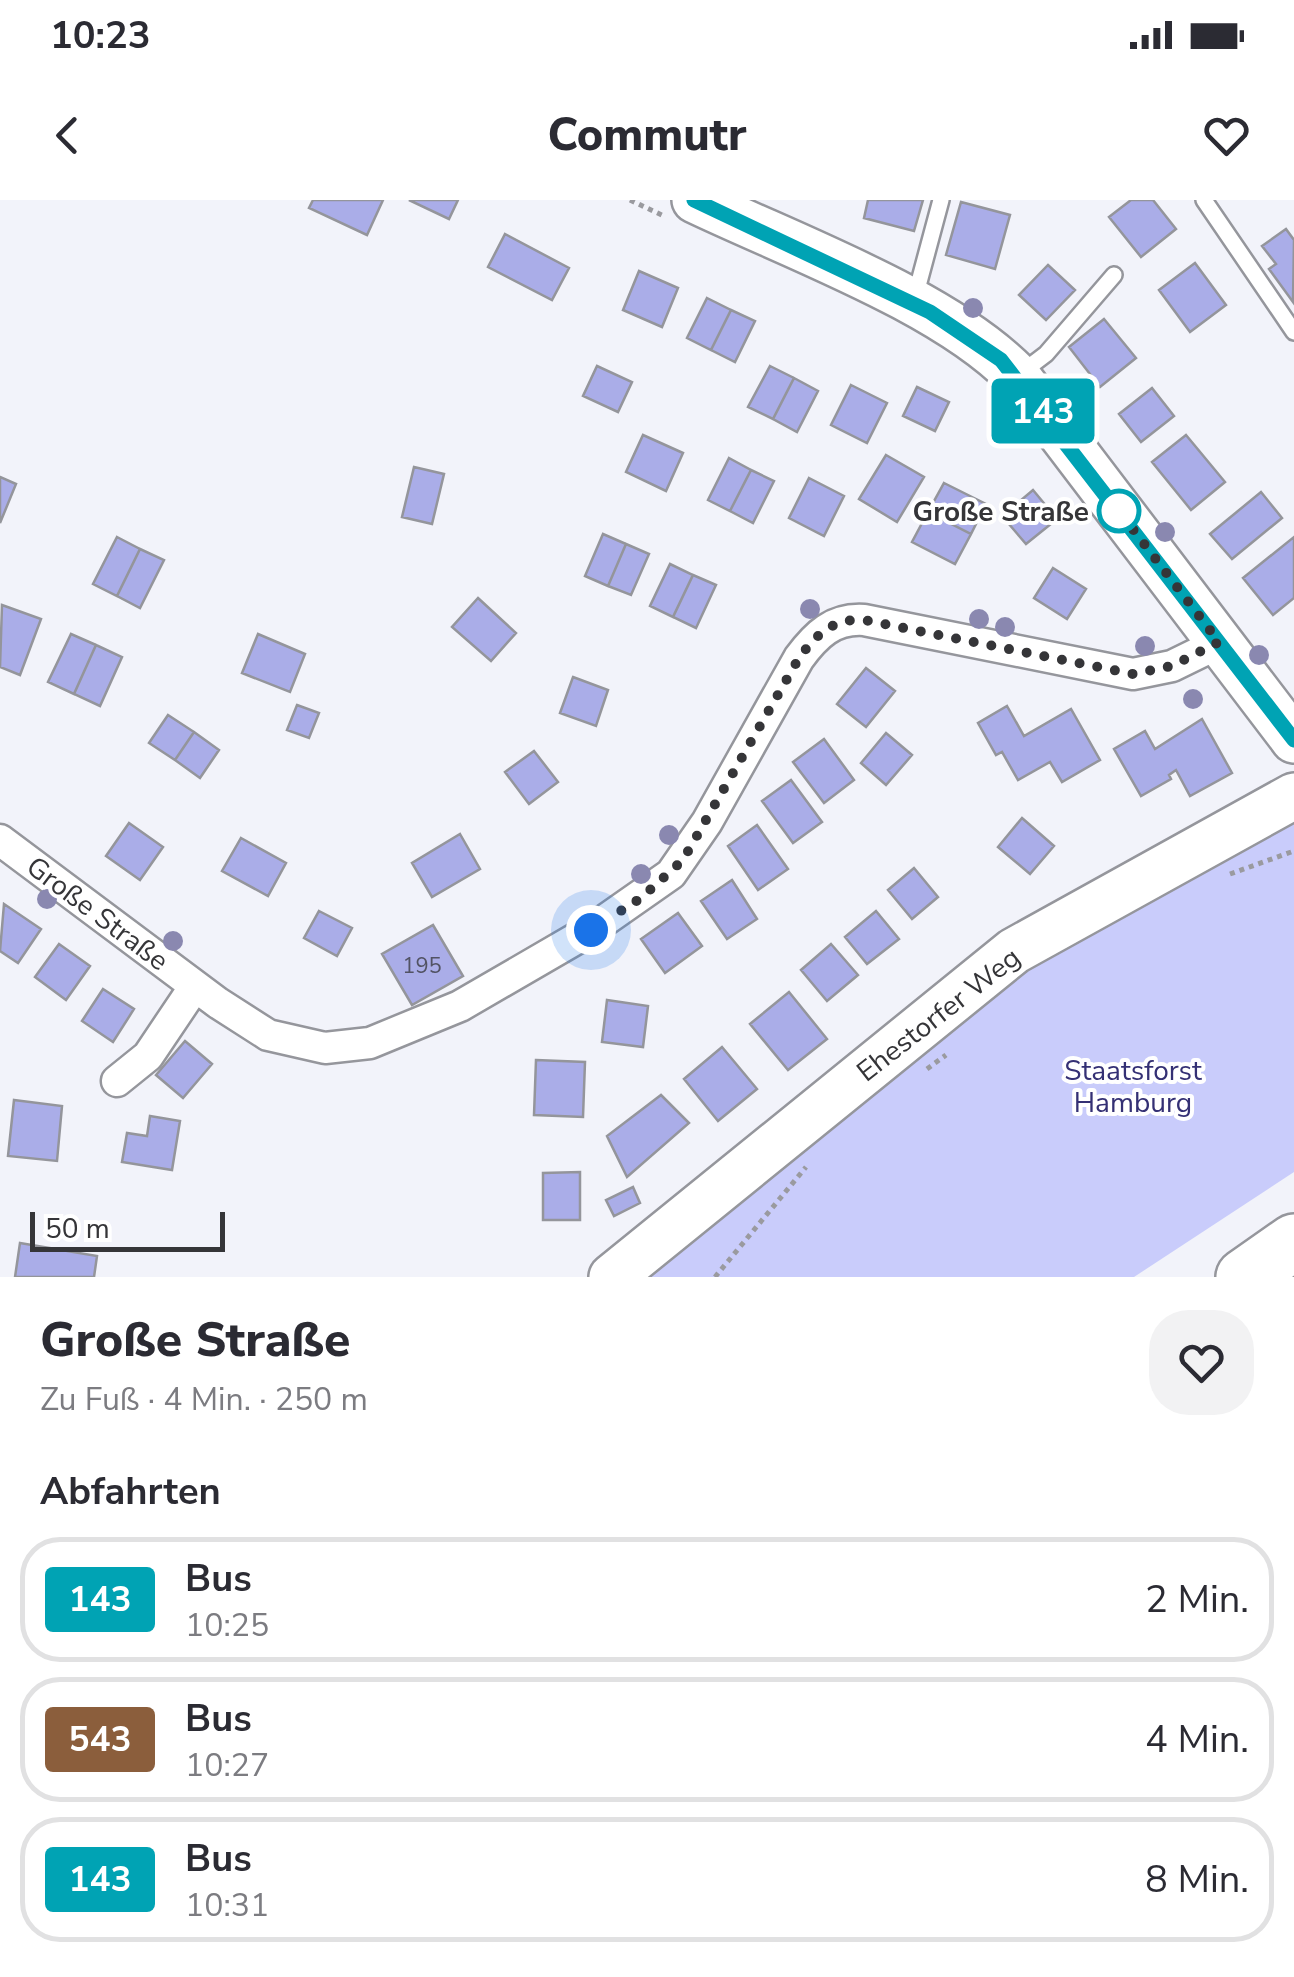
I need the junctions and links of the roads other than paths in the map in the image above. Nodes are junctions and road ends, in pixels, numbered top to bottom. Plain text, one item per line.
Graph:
1 (942, 200) edge
2 (1204, 200) edge
3 (687, 212) edge
4 (1114, 275) dead end
5 (913, 304) junction
6 (1294, 332) edge
7 (1017, 376) junction
8 (1219, 642) junction
9 (1294, 740) edge
10 (1294, 796) edge
11 (0, 840) edge
12 (195, 986) junction
13 (116, 1081) dead end
14 (1294, 1242) edge
15 (612, 1277) edge
16 (1244, 1277) edge

1 - 5 lane
2 - 6 lane
3 - 5 street
4 - 7 lane
5 - 7 street
7 - 8 street
8 - 9 street
8 - 12 street, Große Straße
10 - 15 street, Ehestorfer Weg
11 - 12 street, Große Straße
12 - 13 street, Große Straße
14 - 16 highway

